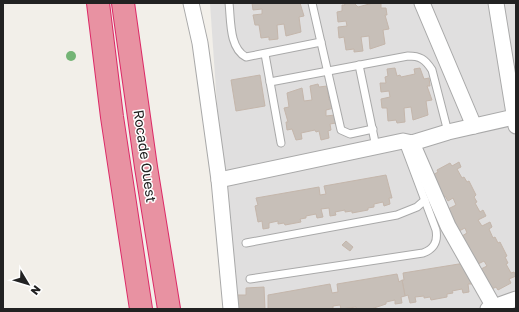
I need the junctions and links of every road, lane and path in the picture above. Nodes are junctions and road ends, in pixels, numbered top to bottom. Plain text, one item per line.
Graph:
1 (98, 3) edge
2 (123, 3) edge
3 (191, 3) edge
4 (229, 3) edge
5 (312, 3) edge
6 (422, 3) edge
7 (496, 3) edge
8 (321, 42) junction
9 (265, 54) junction
10 (359, 65) junction
11 (328, 70) junction
12 (270, 82) junction
13 (515, 123) edge
14 (474, 126) junction
15 (373, 129) junction
16 (448, 132) junction
17 (407, 142) junction
18 (281, 143) dead end
19 (376, 146) junction
20 (219, 180) junction
21 (425, 200) junction
22 (246, 243) dead end
23 (250, 279) dead end
24 (516, 299) edge
25 (516, 303) edge
26 (169, 306) edge
27 (491, 308) edge
28 (140, 309) edge
29 (230, 309) edge
30 (512, 309) edge

1 - 28 highway, Rocade Ouest
2 - 26 highway, Rocade Ouest
3 - 20 street
4 - 9 lane
5 - 8 lane
6 - 14 street
7 - 13 street
8 - 9 lane
8 - 11 lane
9 - 12 lane
10 - 11 lane
10 - 15 lane
10 - 16 lane
11 - 12 lane
11 - 15 lane
12 - 18 lane
13 - 14 street
14 - 16 street
15 - 19 lane
16 - 17 street
17 - 19 street
17 - 21 lane
17 - 27 street
19 - 20 street
20 - 29 street
21 - 22 lane
21 - 23 lane
24 - 27 street
25 - 30 lane

